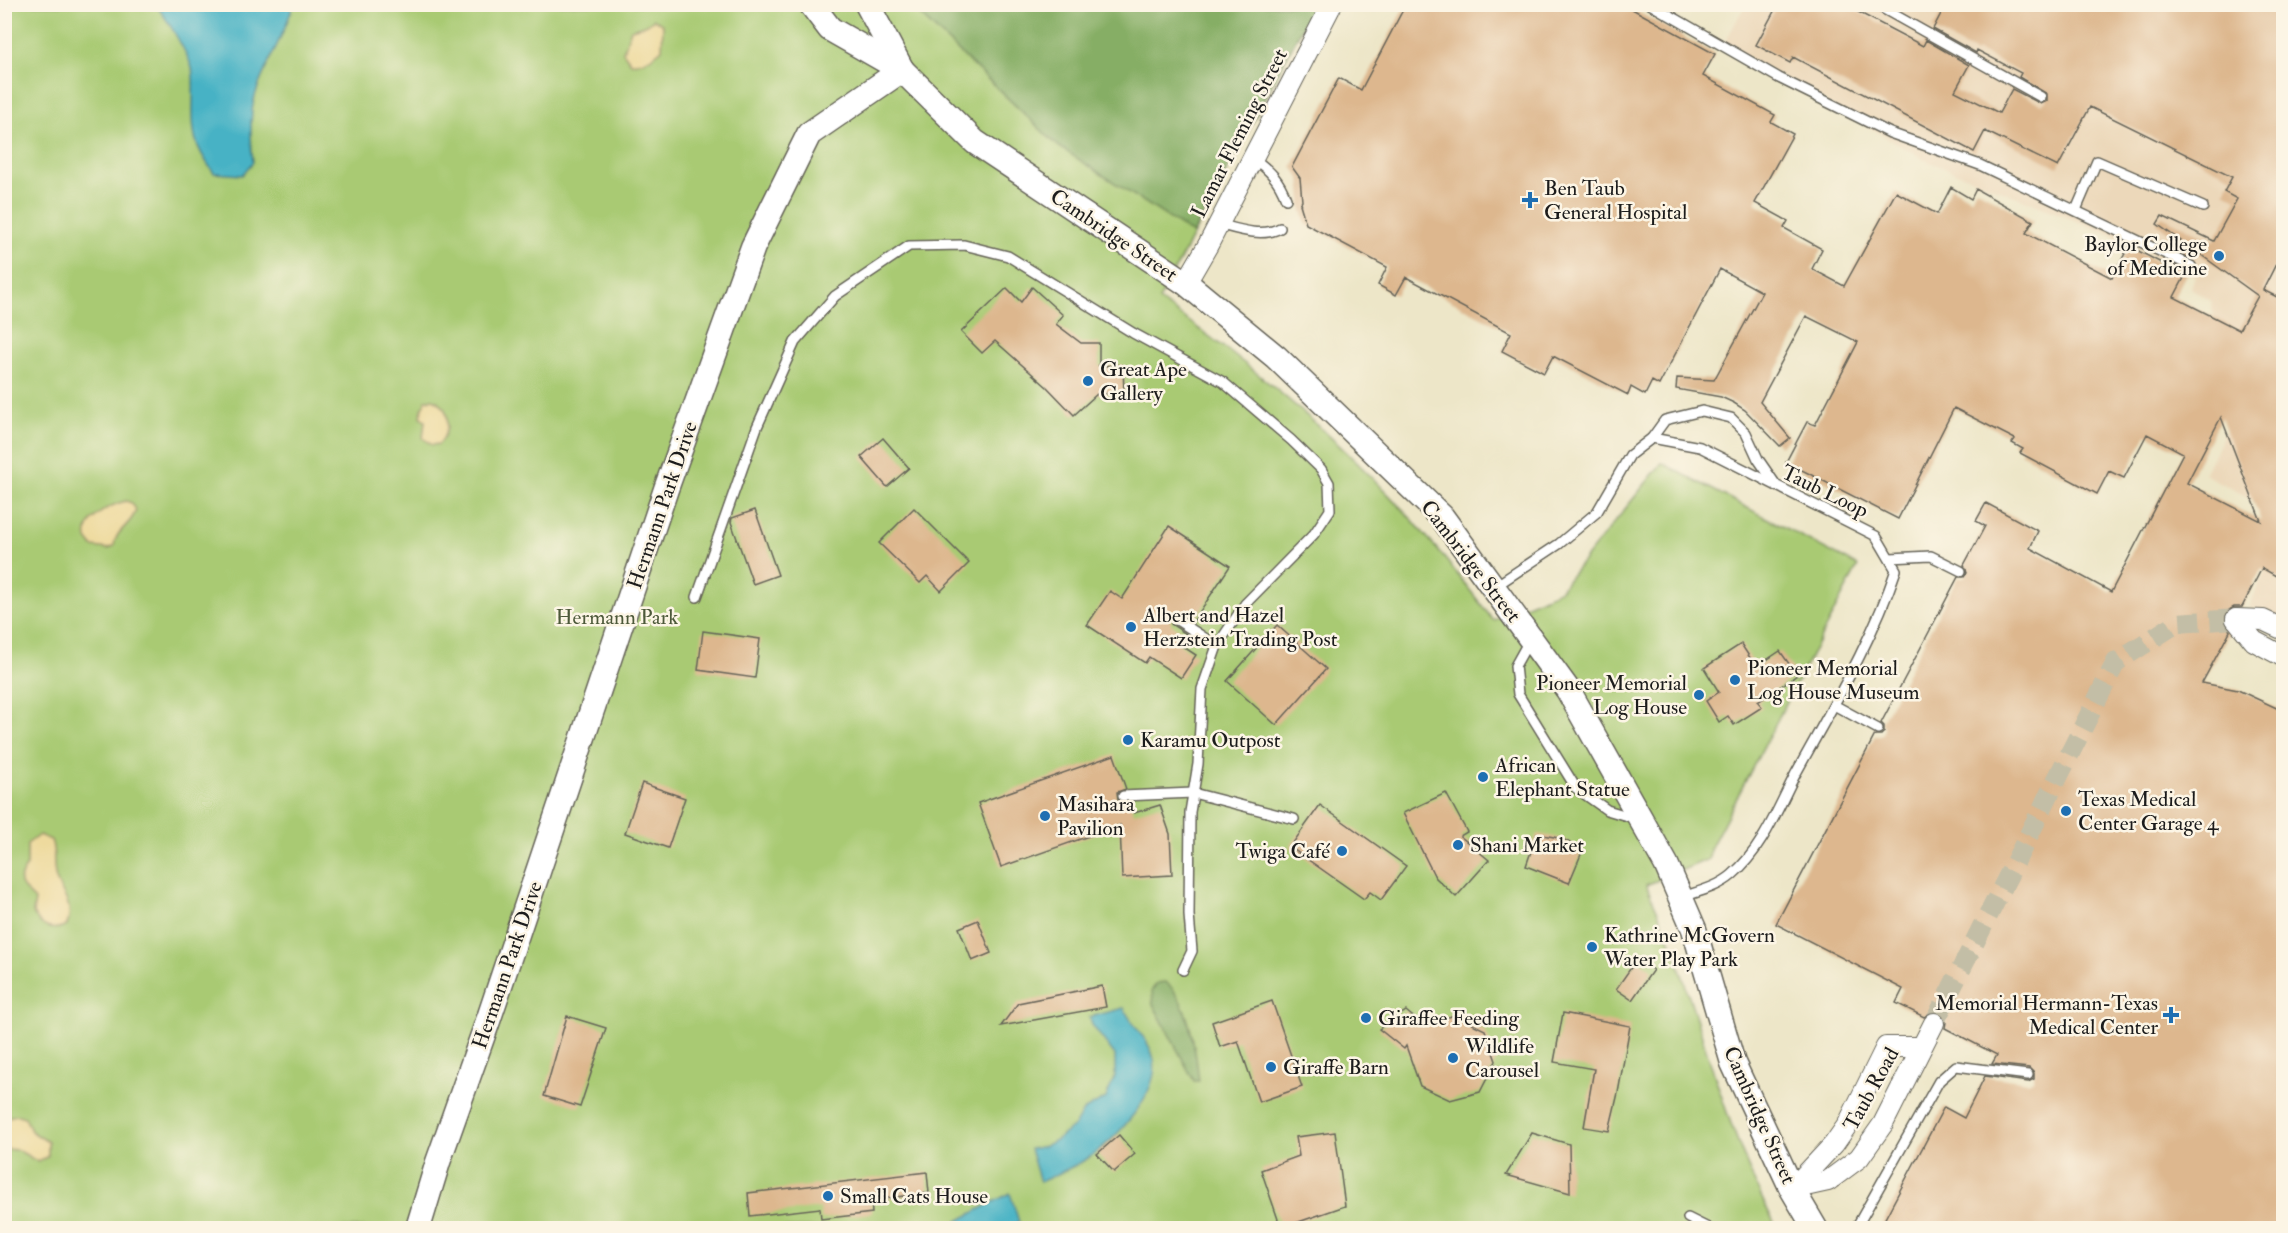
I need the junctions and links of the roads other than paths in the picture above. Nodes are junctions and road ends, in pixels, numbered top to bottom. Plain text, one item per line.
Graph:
1 (811, 4) edge
2 (867, 4) edge
3 (1332, 4) edge
4 (1650, 4) edge
5 (1875, 4) edge
6 (902, 70) junction
7 (2041, 97) dead end
8 (1253, 158) junction
9 (1286, 199) dead end
10 (2203, 207) dead end
11 (2076, 210) junction
12 (1218, 224) junction
13 (1280, 228) dead end
14 (2191, 266) dead end
15 (1186, 283) junction
16 (1652, 438) junction
17 (1777, 487) junction
18 (1890, 558) junction
19 (1961, 571) dead end
20 (1494, 587) junction
21 (697, 597) dead end
22 (1177, 620) dead end
23 (2283, 630) edge
24 (1531, 637) junction
25 (1217, 646) junction
26 (2283, 657) edge
27 (1833, 705) junction
28 (1878, 729) dead end
29 (1193, 793) junction
30 (1123, 796) dead end
31 (1294, 819) dead end
32 (1640, 819) junction
33 (1680, 897) junction
34 (1183, 970) dead end
35 (1934, 1023) tunnel mouth
36 (1920, 1047) junction
37 (2028, 1075) dead end
38 (1792, 1189) junction
39 (1688, 1218) dead end
40 (418, 1228) edge
41 (1708, 1228) edge
42 (1815, 1228) edge
43 (1856, 1228) edge

1 - 6 street, Cambridge Street
2 - 6 street, Cambridge Street
3 - 8 street, Lamar Fleming Street
4 - 11 lane
5 - 7 lane
6 - 15 street, Cambridge Street
6 - 40 street, Hermann Park Drive
8 - 9 lane
8 - 12 street, Lamar Fleming Street
10 - 11 lane
11 - 14 lane
12 - 13 lane
12 - 15 street, Lamar Fleming Street
15 - 20 street, Cambridge Street
16 - 17 lane, Taub Loop
16 - 17 lane
16 - 20 lane
17 - 18 lane, Taub Loop
18 - 19 lane
18 - 27 lane
20 - 24 street, Cambridge Street
21 - 25 lane
22 - 25 lane
23 - 26 street
24 - 32 street, Cambridge Street
24 - 32 lane
25 - 29 lane
27 - 28 lane
27 - 33 lane
29 - 30 lane
29 - 31 lane
29 - 34 lane
32 - 33 street, Cambridge Street
33 - 38 street, Cambridge Street
35 - 36 street, Taub Road
36 - 38 street, Taub Road
36 - 38 street, Taub Road
37 - 43 lane
38 - 42 street, Cambridge Street
39 - 41 lane

